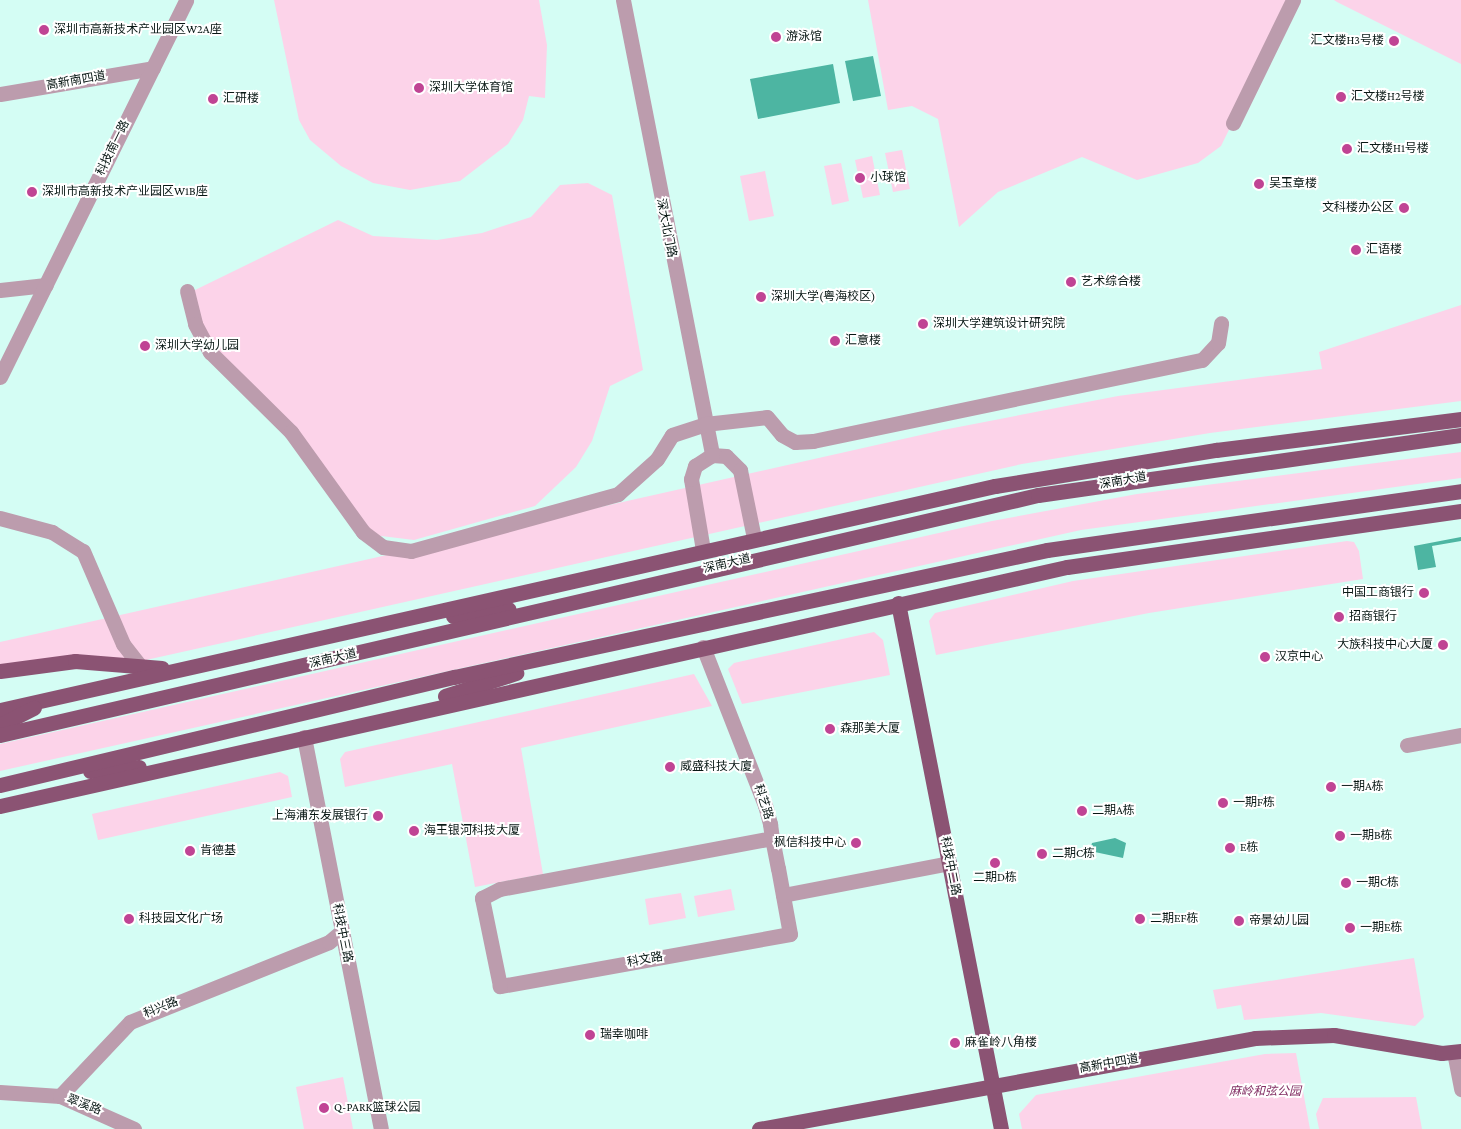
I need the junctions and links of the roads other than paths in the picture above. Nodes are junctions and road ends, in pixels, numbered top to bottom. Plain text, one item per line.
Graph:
1 (186, 0) edge
2 (624, 0) edge
3 (1292, 0) edge
4 (153, 68) junction
5 (0, 94) edge
6 (1233, 123) dead end
7 (46, 285) junction
8 (0, 290) edge
9 (187, 291) dead end
10 (1221, 323) dead end
11 (0, 377) edge
12 (1461, 419) edge
13 (1430, 422) junction
14 (705, 424) junction
15 (1461, 425) edge
16 (1364, 431) junction
17 (1461, 435) edge
18 (712, 455) junction
19 (1281, 459) junction
20 (1097, 469) junction
21 (1461, 491) edge
22 (1461, 511) edge
23 (0, 518) edge
24 (1234, 522) junction
25 (887, 528) junction
26 (754, 538) junction
27 (703, 550) junction
28 (1151, 552) junction
29 (1067, 567) junction
30 (881, 584) junction
31 (573, 601) junction
32 (898, 603) junction
33 (369, 626) junction
34 (704, 647) junction
35 (585, 651) junction
36 (140, 666) junction
37 (176, 670) junction
38 (0, 671) edge
39 (53, 698) junction
40 (0, 710) edge
41 (0, 725) edge
42 (353, 726) junction
43 (0, 735) edge
44 (1461, 735) edge
45 (304, 737) junction
46 (1407, 745) dead end
47 (195, 762) junction
48 (38, 776) junction
49 (0, 785) edge
50 (0, 806) edge
51 (772, 838) junction
52 (949, 864) junction
53 (783, 894) junction
54 (342, 931) junction
55 (790, 934) joint
56 (1458, 1052) edge
57 (992, 1085) junction
58 (1461, 1088) edge
59 (0, 1092) edge
60 (60, 1096) junction
61 (134, 1129) edge
62 (381, 1129) edge
63 (758, 1129) edge
64 (1001, 1129) edge

1 - 4 street, 科技南一路
2 - 14 street, 深大北门路
3 - 6 street
4 - 5 street, 高新南四道
4 - 7 street, 科技南一路
7 - 8 street
7 - 11 street, 科技南一路
9 - 14 street
10 - 14 street
12 - 13 main road
13 - 15 main road
13 - 16 main road
14 - 18 street, 深大北门路
16 - 19 main road
16 - 20 main road
17 - 19 main road, 深南大道
18 - 26 street
18 - 27 street
19 - 25 main road, 深南大道
20 - 25 main road
20 - 26 main road
21 - 24 main road
22 - 28 main road
23 - 36 street
24 - 28 main road
24 - 30 main road
25 - 31 main road, 深南大道
26 - 27 main road
27 - 33 main road
28 - 29 main road
29 - 30 main road
29 - 32 main road
30 - 35 main road
31 - 33 main road
31 - 43 main road, 深南大道
32 - 34 main road
32 - 52 main road, 科技中二路
33 - 37 main road
34 - 42 main road
34 - 51 street, 科艺路
35 - 42 main road
35 - 48 main road
36 - 37 main road
36 - 38 main road
37 - 39 main road
39 - 40 main road
39 - 41 main road
42 - 45 main road
44 - 46 street
45 - 47 main road
45 - 54 street, 科技中三路
47 - 48 main road
47 - 50 main road
48 - 49 main road
51 - 53 street, 科艺路
51 - 55 street, 科文路
52 - 53 street
52 - 57 main road, 科技中二路
53 - 55 street, 科艺路
54 - 60 street, 科兴路
54 - 62 street, 科技中三路
56 - 57 main road, 高新中四道
56 - 58 street
57 - 63 main road, 高新中四道
57 - 64 main road, 科技中二路
59 - 60 street
60 - 61 street, 翠溪路

